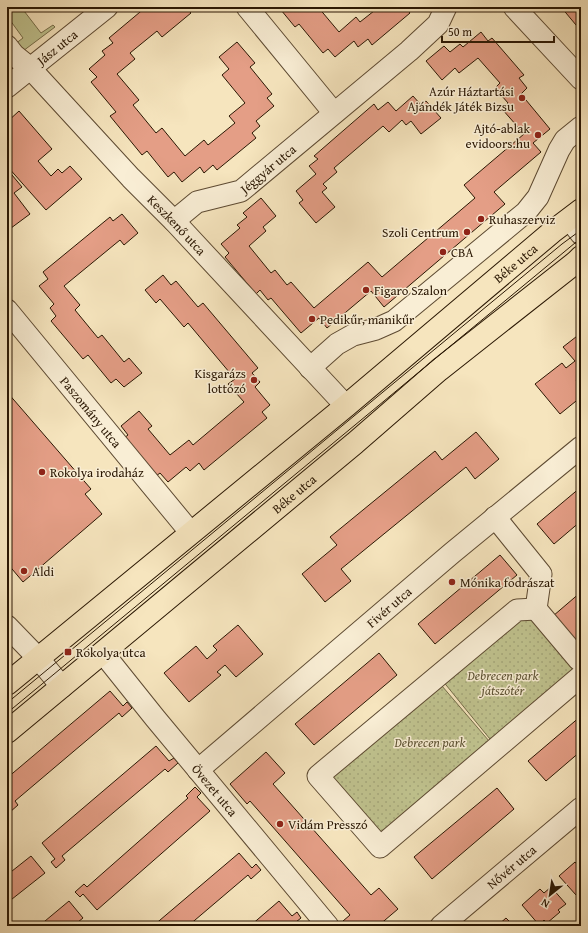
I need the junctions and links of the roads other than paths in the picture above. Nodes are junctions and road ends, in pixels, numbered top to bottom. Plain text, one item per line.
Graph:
1 (106, 7) edge
2 (247, 7) edge
3 (446, 7) edge
4 (514, 7) edge
5 (7, 46) edge
6 (30, 68) junction
7 (581, 79) edge
8 (7, 87) edge
9 (334, 113) junction
10 (581, 127) edge
11 (174, 221) junction
12 (577, 221) edge
13 (581, 256) edge
14 (7, 310) edge
15 (310, 368) junction
16 (346, 406) junction
17 (581, 447) edge
18 (495, 517) junction
19 (191, 532) junction
20 (536, 609) junction
21 (7, 626) edge
22 (103, 653) junction
23 (38, 658) junction
24 (580, 668) edge
25 (7, 684) edge
26 (62, 687) junction
27 (7, 732) edge
28 (198, 770) junction
29 (581, 808) edge
30 (328, 926) edge
31 (441, 926) edge

1 - 6 street, Jász utca
2 - 9 street
3 - 9 street, Jéggyár utca
4 - 7 street
5 - 6 street, Keszkenő utca
6 - 8 street, Jász utca
6 - 11 street, Keszkenő utca
9 - 11 street, Jéggyár utca
10 - 15 street
11 - 15 street, Keszkenő utca
12 - 16 main road, Béke utca
13 - 22 main road, Béke utca
14 - 19 street, Paszomány utca
15 - 16 street, Keszkenő utca
16 - 19 main road, Béke utca
17 - 18 street, Fivér utca
18 - 20 street
18 - 28 street, Fivér utca
19 - 23 main road, Béke utca
20 - 24 street
20 - 24 street
21 - 23 street
22 - 26 main road, Béke utca
22 - 28 street, Övezet utca
23 - 25 main road, Béke utca
23 - 26 street
26 - 27 main road, Béke utca
28 - 30 street, Övezet utca
29 - 31 street, Nővér utca

